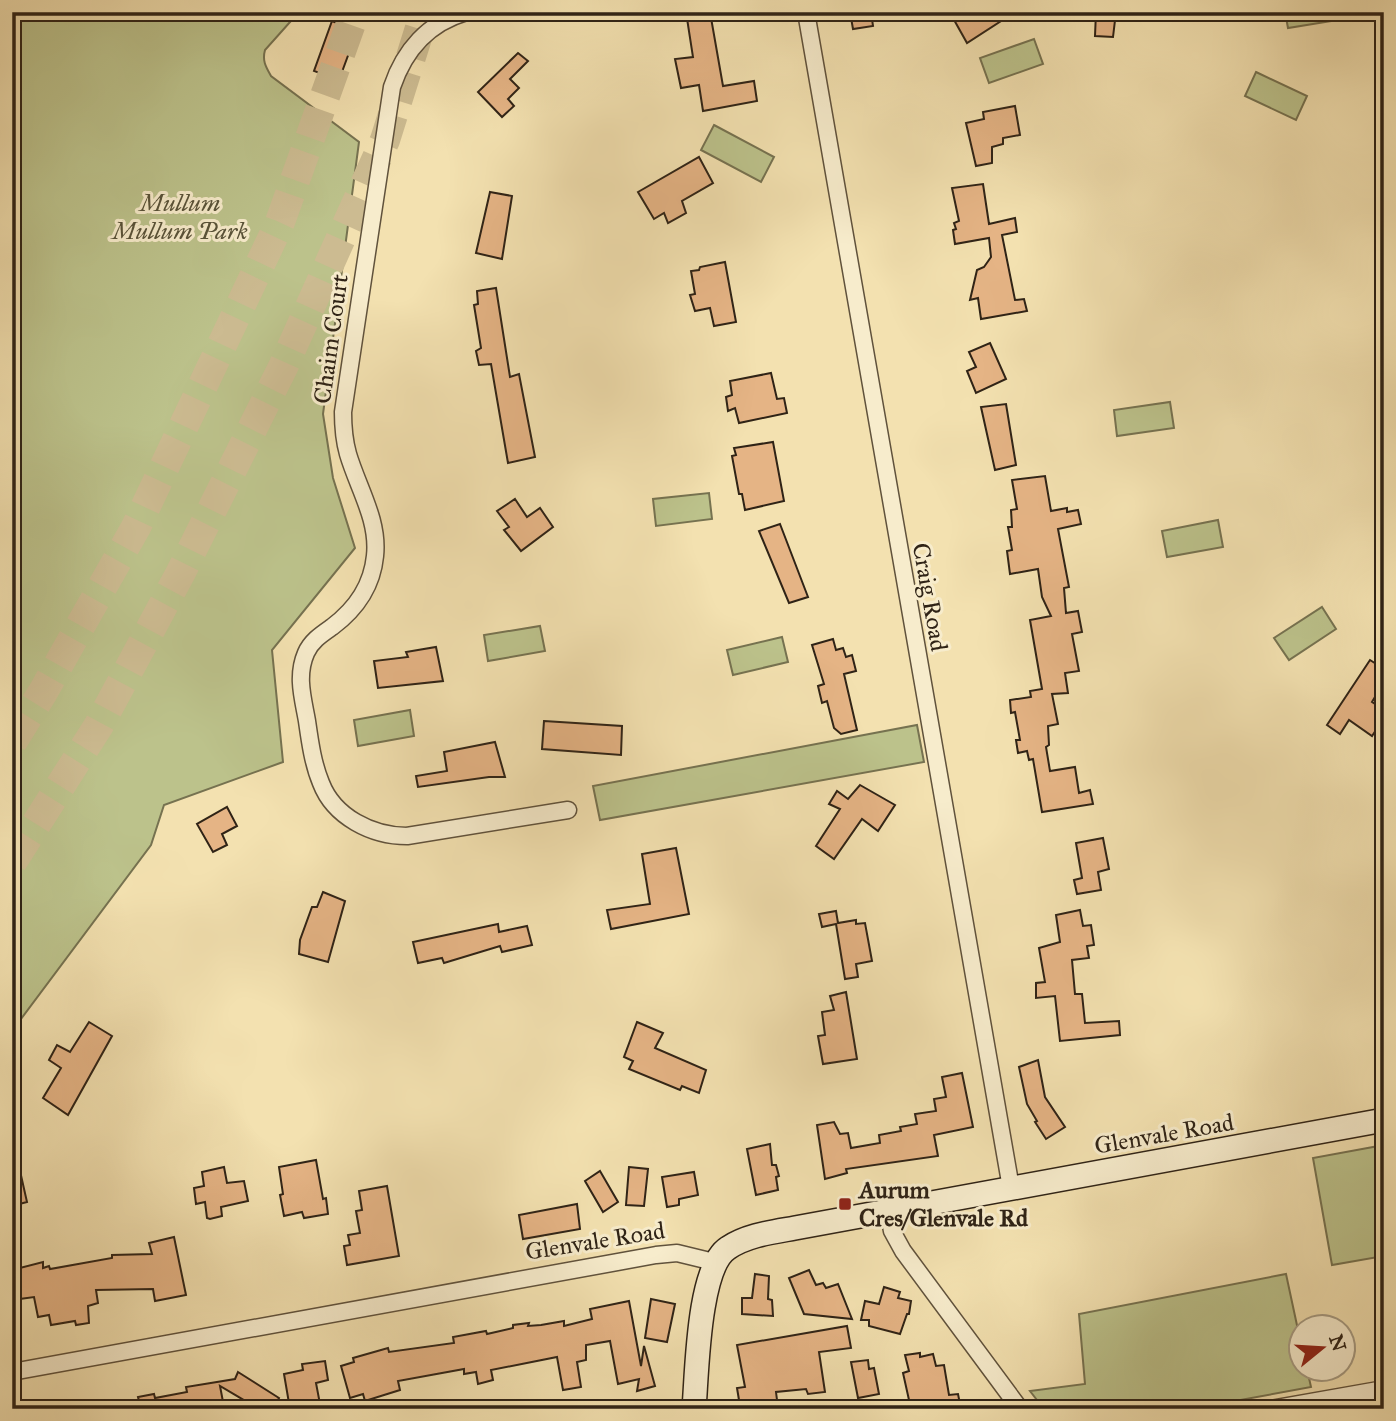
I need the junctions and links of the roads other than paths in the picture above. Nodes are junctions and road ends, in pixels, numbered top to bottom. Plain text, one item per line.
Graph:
1 (466, 12) edge
2 (806, 12) edge
3 (1384, 421) edge
4 (1384, 450) edge
5 (568, 810) dead end
6 (1384, 1120) edge
7 (1012, 1188) junction
8 (888, 1210) junction
9 (714, 1262) junction
10 (12, 1372) edge
11 (1384, 1389) edge
12 (694, 1409) edge
13 (1020, 1409) edge
14 (1271, 1409) edge

1 - 5 street, Chaim Court
2 - 7 street, Craig Road
3 - 4 street
6 - 7 street, Glenvale Road
7 - 8 street, Glenvale Road
8 - 9 street, Glenvale Road
8 - 13 street
9 - 10 street, Glenvale Road
9 - 12 street
11 - 14 street

